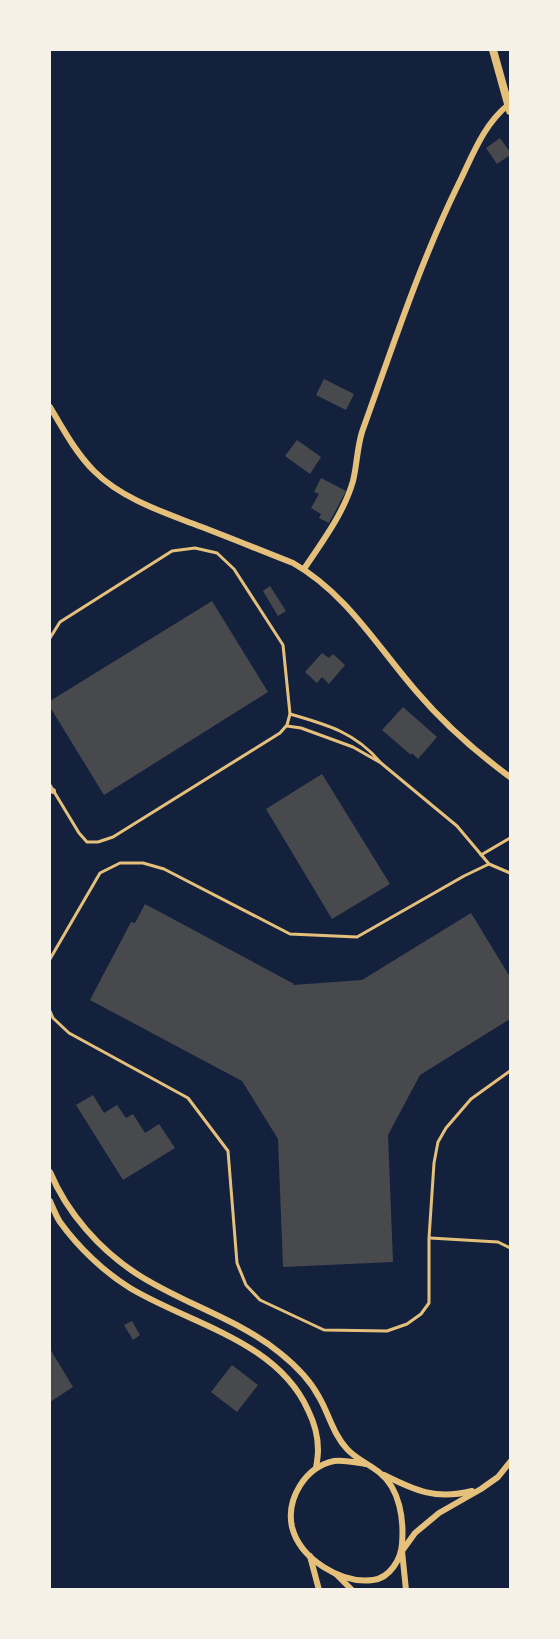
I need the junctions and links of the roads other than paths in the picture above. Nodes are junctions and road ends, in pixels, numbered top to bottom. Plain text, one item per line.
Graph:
1 (493, 50) edge
2 (509, 108) edge
3 (50, 407) edge
4 (304, 569) junction
5 (50, 638) edge
6 (290, 714) junction
7 (287, 726) junction
8 (381, 763) junction
9 (510, 777) edge
10 (51, 789) edge
11 (510, 838) edge
12 (481, 855) junction
13 (489, 864) junction
14 (510, 873) edge
15 (50, 959) edge
16 (50, 1011) edge
17 (510, 1071) edge
18 (50, 1172) edge
19 (50, 1202) edge
20 (429, 1238) junction
21 (510, 1248) edge
22 (510, 1462) edge
23 (365, 1464) junction
24 (316, 1468) junction
25 (380, 1473) junction
26 (481, 1489) junction
27 (402, 1551) junction
28 (310, 1556) junction
29 (337, 1575) junction
30 (320, 1590) edge
31 (352, 1590) edge
32 (406, 1590) edge

1 - 2 street
2 - 4 street
3 - 4 street
4 - 9 street
5 - 6 lane
6 - 7 lane
6 - 8 lane
7 - 8 lane
7 - 10 lane
8 - 12 lane
11 - 12 lane
12 - 13 lane
13 - 14 lane
13 - 15 lane
16 - 20 lane
17 - 20 lane
18 - 23 street
19 - 24 street
20 - 21 lane
22 - 26 street
23 - 24 street
23 - 25 street
24 - 28 street
25 - 26 street
25 - 27 street
26 - 27 street
27 - 29 street
27 - 32 street
28 - 29 street
28 - 30 street
29 - 31 street

